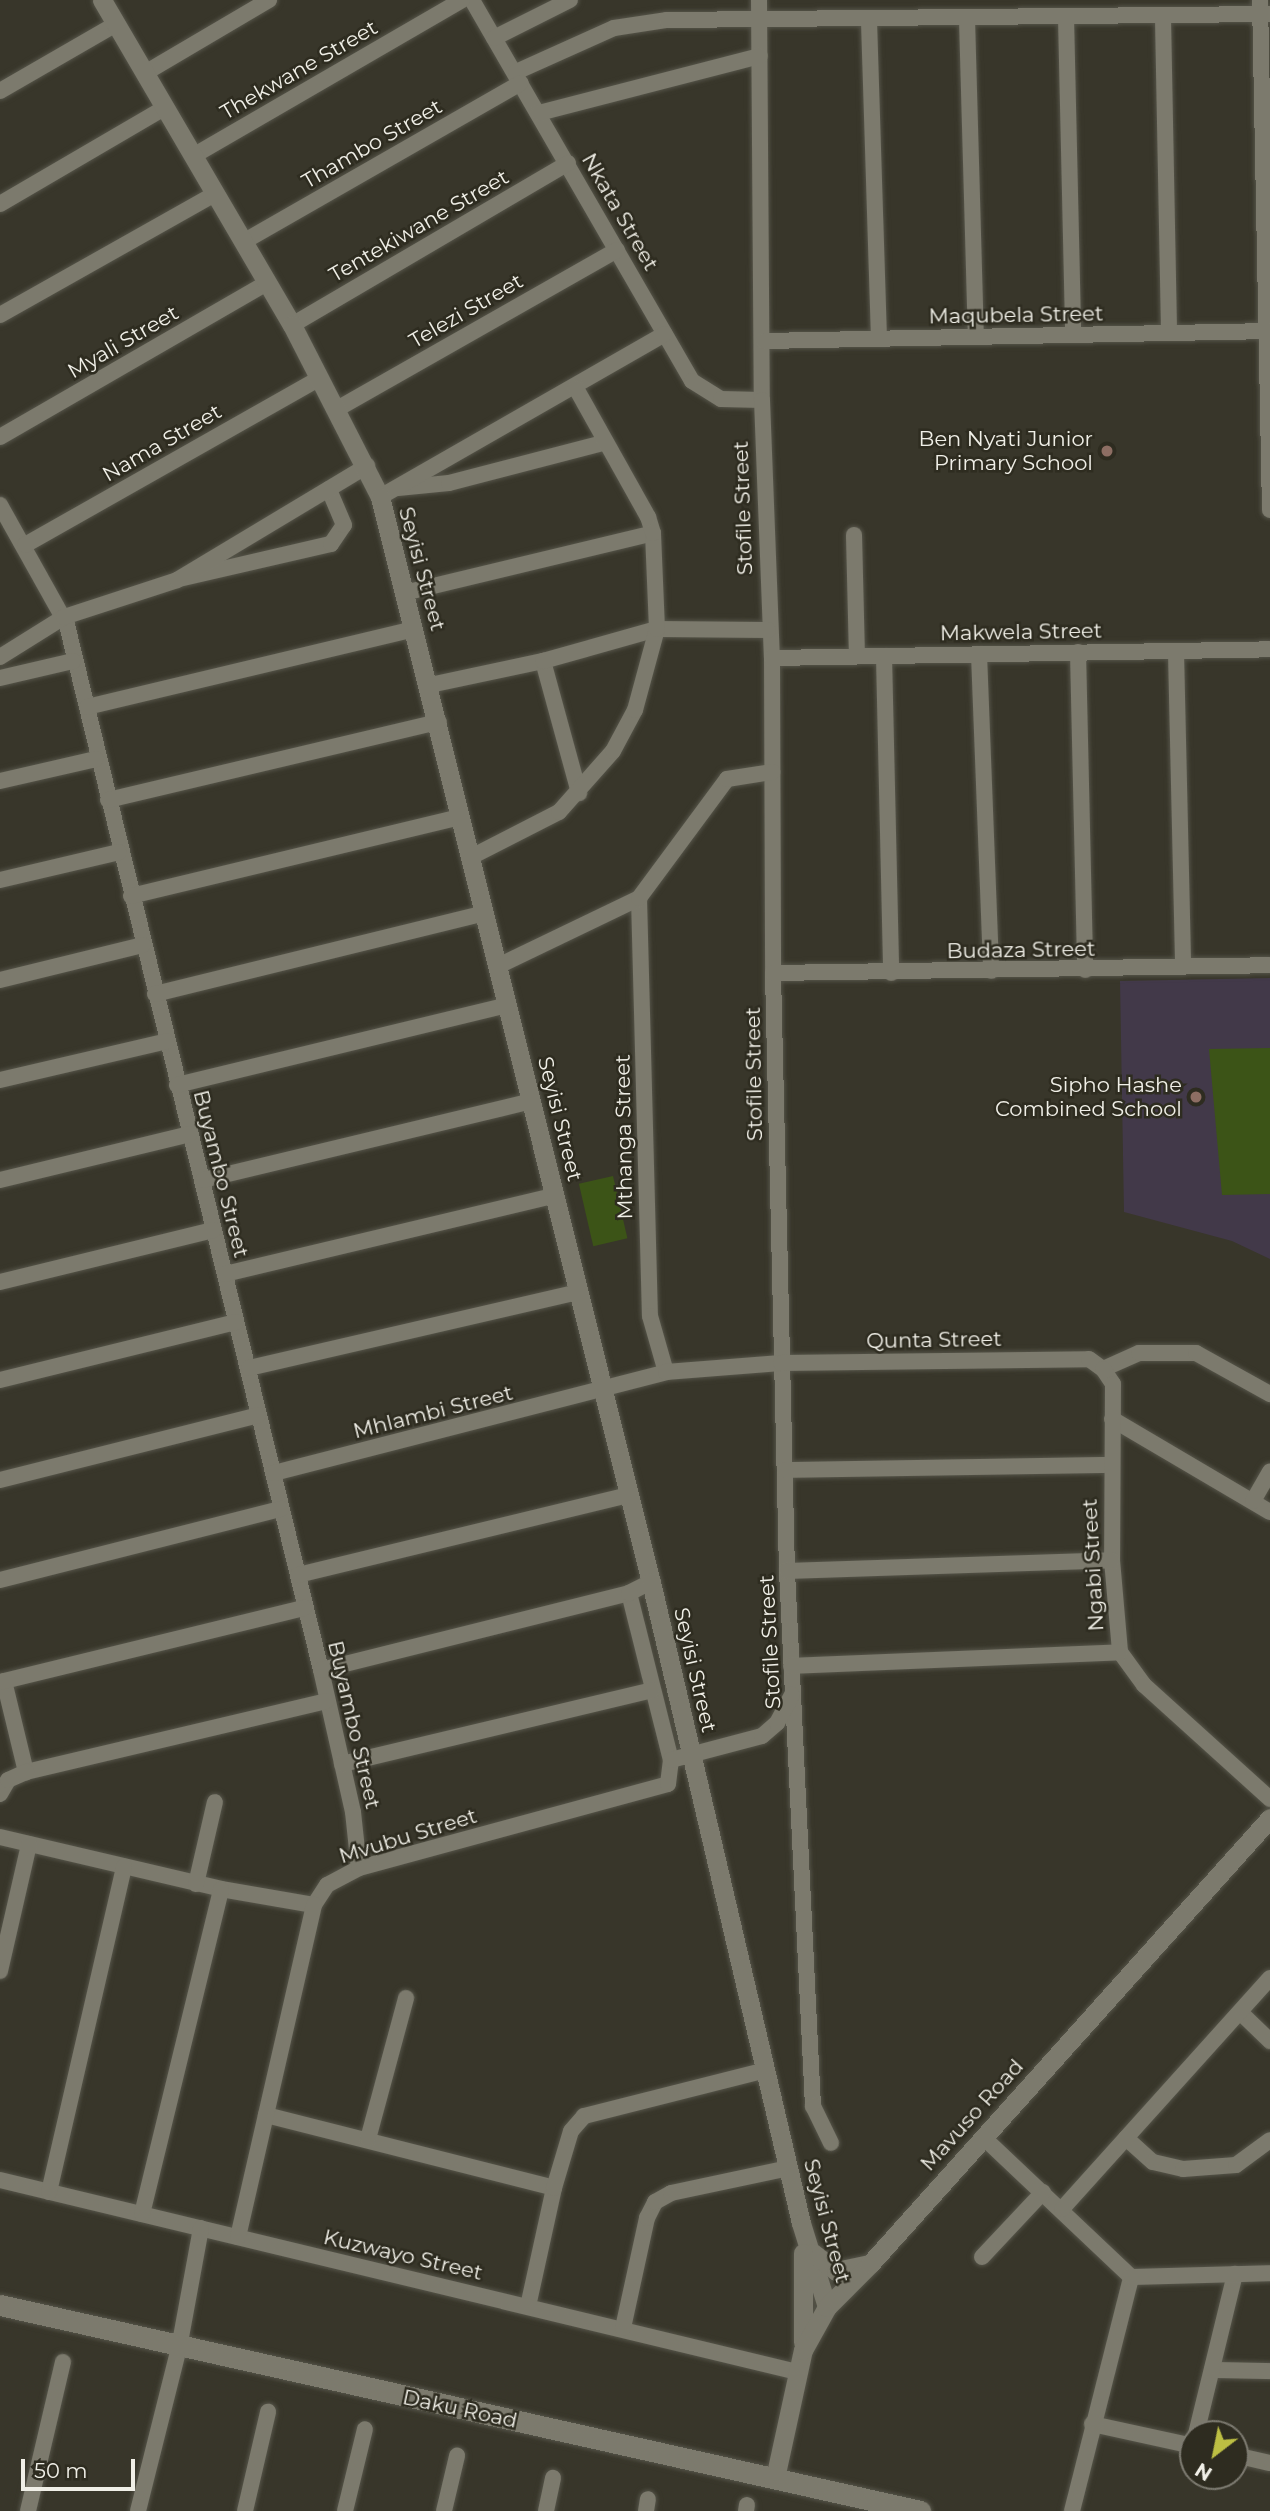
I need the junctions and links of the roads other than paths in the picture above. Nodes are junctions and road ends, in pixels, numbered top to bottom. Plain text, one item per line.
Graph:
1 (102, 0) edge
2 (269, 0) edge
3 (462, 0) edge
4 (472, 0) edge
5 (570, 0) edge
6 (759, 0) edge
7 (1263, 9) edge
8 (1066, 17) junction
9 (1163, 18) junction
10 (967, 19) junction
11 (869, 20) junction
12 (760, 21) junction
13 (116, 24) junction
14 (494, 38) junction
15 (760, 56) junction
16 (145, 73) junction
17 (519, 77) junction
18 (0, 91) edge
19 (164, 108) junction
20 (540, 113) junction
21 (193, 156) junction
22 (568, 163) junction
23 (215, 194) junction
24 (0, 204) edge
25 (243, 242) junction
26 (617, 250) junction
27 (267, 283) junction
28 (0, 315) edge
29 (292, 325) junction
30 (1268, 331) edge
31 (1169, 333) junction
32 (665, 334) junction
33 (1073, 335) junction
34 (976, 337) junction
35 (878, 340) junction
36 (764, 341) junction
37 (320, 378) junction
38 (576, 388) junction
39 (762, 400) junction
40 (337, 410) junction
41 (0, 437) edge
42 (606, 442) junction
43 (367, 466) junction
44 (329, 489) junction
45 (388, 492) junction
46 (0, 505) edge
47 (1270, 510) edge
48 (7, 533) edge
49 (653, 533) junction
50 (854, 535) dead end
51 (25, 545) junction
52 (177, 580) junction
53 (404, 593) junction
54 (64, 617) junction
55 (415, 629) junction
56 (657, 629) junction
57 (768, 630) junction
58 (1270, 649) edge
59 (1078, 652) junction
60 (1176, 652) junction
61 (857, 654) junction
62 (979, 654) junction
63 (884, 656) junction
64 (0, 657) edge
65 (772, 658) junction
66 (73, 661) junction
67 (543, 661) junction
68 (0, 678) edge
69 (430, 685) junction
70 (87, 707) junction
71 (439, 722) junction
72 (96, 759) junction
73 (772, 772) junction
74 (0, 781) edge
75 (579, 793) junction
76 (108, 800) junction
77 (461, 817) junction
78 (119, 852) junction
79 (471, 857) junction
80 (0, 880) edge
81 (131, 896) junction
82 (639, 898) junction
83 (485, 913) junction
84 (143, 945) junction
85 (1270, 965) edge
86 (498, 966) junction
87 (1183, 966) junction
88 (1085, 970) junction
89 (991, 971) junction
90 (773, 973) junction
91 (891, 973) junction
92 (0, 980) edge
93 (155, 993) junction
94 (508, 1005) junction
95 (167, 1041) junction
96 (0, 1080) edge
97 (177, 1085) junction
98 (531, 1101) junction
99 (190, 1134) junction
100 (0, 1180) edge
101 (202, 1180) junction
102 (556, 1195) junction
103 (214, 1230) junction
104 (225, 1274) junction
105 (0, 1282) edge
106 (579, 1292) junction
107 (236, 1322) junction
108 (780, 1363) junction
109 (248, 1368) junction
110 (1103, 1369) junction
111 (666, 1372) junction
112 (0, 1380) edge
113 (602, 1391) junction
114 (1270, 1394) edge
115 (258, 1415) junction
116 (1112, 1419) junction
117 (1110, 1465) junction
118 (785, 1470) junction
119 (1270, 1472) edge
120 (274, 1473) junction
121 (0, 1480) edge
122 (628, 1495) junction
123 (1253, 1501) junction
124 (281, 1509) junction
125 (1270, 1512) edge
126 (1112, 1560) junction
127 (787, 1571) junction
128 (298, 1575) junction
129 (0, 1580) edge
130 (651, 1582) junction
131 (629, 1593) junction
132 (303, 1608) junction
133 (1120, 1653) junction
134 (791, 1666) junction
135 (321, 1670) junction
136 (2, 1682) edge
137 (652, 1690) junction
138 (792, 1695) junction
139 (327, 1701) junction
140 (692, 1754) junction
141 (671, 1760) junction
142 (342, 1764) junction
143 (26, 1772) junction
144 (0, 1794) edge
145 (1270, 1799) edge
146 (215, 1802) dead end
147 (1270, 1820) edge
148 (0, 1837) edge
149 (29, 1844) junction
150 (124, 1867) junction
151 (359, 1868) junction
152 (196, 1884) junction
153 (221, 1889) junction
154 (314, 1905) junction
155 (0, 1971) edge
156 (1270, 1978) edge
157 (405, 1998) dead end
158 (1240, 2012) junction
159 (1270, 2041) edge
160 (766, 2070) junction
161 (266, 2115) junction
162 (983, 2137) junction
163 (1126, 2138) junction
164 (368, 2139) junction
165 (1270, 2140) edge
166 (831, 2143) dead end
167 (789, 2168) junction
168 (0, 2180) edge
169 (554, 2188) junction
170 (49, 2192) junction
171 (1043, 2192) junction
172 (1062, 2209) junction
173 (142, 2214) junction
174 (801, 2223) junction
175 (201, 2228) junction
176 (238, 2237) junction
177 (810, 2251) junction
178 (982, 2257) dead end
179 (870, 2264) junction
180 (1270, 2273) edge
181 (1235, 2274) junction
182 (1131, 2277) junction
183 (0, 2305) edge
184 (528, 2306) junction
185 (827, 2307) junction
186 (623, 2328) junction
187 (179, 2348) junction
188 (803, 2350) junction
189 (63, 2362) dead end
190 (1212, 2370) junction
191 (1270, 2371) edge
192 (797, 2372) junction
193 (268, 2412) dead end
194 (1200, 2420) edge
195 (1092, 2424) junction
196 (365, 2430) dead end
197 (1179, 2443) edge
198 (457, 2456) dead end
199 (1249, 2458) edge
200 (1270, 2463) edge
201 (554, 2478) dead end
202 (775, 2478) junction
203 (28, 2511) edge
204 (138, 2511) edge
205 (245, 2511) edge
206 (345, 2511) edge
207 (444, 2511) edge
208 (546, 2511) edge
209 (919, 2511) edge
210 (1072, 2511) edge

1 - 13 street, Seyisi Street
2 - 16 street
3 - 21 street, Thekwane Street
4 - 14 street, Nkata Street
5 - 14 street
6 - 12 street, Stofile Street
7 - 9 street, Thambo Street
7 - 30 street
8 - 9 street, Thambo Street
8 - 10 street, Thambo Street
8 - 33 street
9 - 31 street
10 - 11 street, Thambo Street
10 - 34 street
11 - 12 street, Thambo Street
11 - 35 street
12 - 15 street, Stofile Street
12 - 17 street, Thambo Street
13 - 16 street, Seyisi Street
13 - 18 street
14 - 17 street, Nkata Street
15 - 20 street
15 - 36 street, Stofile Street
16 - 19 street, Seyisi Street
17 - 20 street, Nkata Street
17 - 25 street, Thambo Street
19 - 21 street, Seyisi Street
19 - 24 street
20 - 22 street, Nkata Street
21 - 23 street, Seyisi Street
22 - 26 street, Nkata Street
22 - 29 street, Tentekiwane Street
23 - 25 street, Seyisi Street
23 - 28 street
25 - 27 street, Seyisi Street
26 - 32 street, Nkata Street
26 - 40 street, Telezi Street
27 - 29 street, Seyisi Street
27 - 41 street, Myali Street
29 - 37 street, Seyisi Street
30 - 31 street, Maqubela Street
30 - 47 street
31 - 33 street, Maqubela Street
32 - 38 street
32 - 39 street, Nkata Street
33 - 34 street, Maqubela Street
34 - 35 street, Maqubela Street
35 - 36 street, Maqubela Street
36 - 39 street, Stofile Street
37 - 40 street, Seyisi Street
37 - 51 street, Nama Street
38 - 42 street
38 - 45 street
39 - 57 street, Stofile Street
40 - 43 street, Seyisi Street
42 - 45 street
42 - 49 street
43 - 44 street
43 - 45 street, Seyisi Street
44 - 52 street
44 - 52 street
45 - 53 street, Seyisi Street
46 - 48 street, Buyambo Street
48 - 51 street, Buyambo Street
49 - 53 street
49 - 56 street
50 - 61 street
51 - 54 street, Buyambo Street
52 - 54 street
53 - 55 street, Seyisi Street
54 - 64 street
54 - 66 street, Buyambo Street
55 - 69 street, Seyisi Street
55 - 70 street
56 - 57 street
56 - 67 street
56 - 75 street
57 - 65 street, Stofile Street
58 - 60 street, Makwela Street
59 - 60 street, Makwela Street
59 - 62 street, Makwela Street
59 - 88 street
60 - 87 street
61 - 63 street, Makwela Street
61 - 65 street, Makwela Street
62 - 63 street, Makwela Street
62 - 89 street
63 - 91 street
65 - 73 street, Stofile Street
66 - 68 street
66 - 70 street, Buyambo Street
67 - 69 street
67 - 75 street
69 - 71 street, Seyisi Street
70 - 72 street, Buyambo Street
71 - 76 street
71 - 77 street, Seyisi Street
72 - 74 street
72 - 76 street, Buyambo Street
73 - 82 street
73 - 90 street, Stofile Street
75 - 79 street
76 - 78 street, Buyambo Street
77 - 79 street, Seyisi Street
77 - 81 street
78 - 80 street
78 - 81 street, Buyambo Street
79 - 83 street, Seyisi Street
81 - 84 street, Buyambo Street
82 - 86 street
82 - 111 street, Mthanga Street
83 - 86 street, Seyisi Street
83 - 93 street
84 - 92 street
84 - 93 street, Buyambo Street
85 - 87 street, Budaza Street
86 - 94 street, Seyisi Street
87 - 88 street, Budaza Street
88 - 89 street, Budaza Street
89 - 91 street, Budaza Street
90 - 91 street, Budaza Street
90 - 108 street, Stofile Street
93 - 95 street, Buyambo Street
94 - 97 street
94 - 98 street, Seyisi Street
95 - 96 street
95 - 97 street, Buyambo Street
97 - 99 street, Buyambo Street
98 - 101 street
98 - 102 street, Seyisi Street
99 - 100 street
99 - 101 street, Buyambo Street
101 - 103 street, Buyambo Street
102 - 104 street
102 - 106 street, Seyisi Street
103 - 104 street, Buyambo Street
103 - 105 street
104 - 107 street, Buyambo Street
106 - 109 street
106 - 113 street, Seyisi Street
107 - 109 street, Buyambo Street
107 - 112 street
108 - 110 street, Qunta Street
108 - 111 street, Qunta Street
108 - 118 street, Stofile Street
109 - 115 street, Buyambo Street
110 - 114 street
110 - 116 street, Ngabi Street
111 - 113 street, Mhlambi Street
113 - 120 street, Mhlambi Street
113 - 122 street, Seyisi Street
115 - 120 street, Buyambo Street
115 - 121 street
116 - 117 street, Ngabi Street
116 - 123 street
117 - 118 street
117 - 126 street, Ngabi Street
118 - 127 street, Stofile Street
119 - 123 street
120 - 124 street, Buyambo Street
122 - 128 street
122 - 130 street, Seyisi Street
123 - 125 street
124 - 128 street, Buyambo Street
124 - 129 street
126 - 127 street
126 - 133 street, Ngabi Street
127 - 134 street, Stofile Street
128 - 132 street, Buyambo Street
130 - 131 street
130 - 140 street, Seyisi Street
131 - 135 street
131 - 137 street
132 - 135 street, Buyambo Street
132 - 136 street
133 - 134 street
133 - 145 street, Ngabi Street
134 - 138 street, Stofile Street
135 - 139 street, Buyambo Street
136 - 143 street
137 - 141 street
137 - 142 street
138 - 140 street
138 - 166 street, Stofile Street
139 - 142 street, Buyambo Street
139 - 143 street
140 - 141 street
140 - 160 street, Seyisi Street
141 - 151 street, Mvubu Street
142 - 151 street, Buyambo Street
143 - 144 street
146 - 152 street
147 - 162 street, Mavuso Road
148 - 149 street
149 - 150 street
149 - 155 street
150 - 152 street
150 - 170 street
151 - 154 street, Mvubu Street
152 - 153 street
153 - 154 street
153 - 173 street
154 - 161 street
156 - 158 street
157 - 164 street
158 - 159 street
158 - 163 street
160 - 167 street, Seyisi Street
160 - 169 street
161 - 164 street
161 - 176 street
162 - 171 street
162 - 179 street, Mavuso Road
163 - 165 street
163 - 172 street
164 - 169 street
167 - 174 street, Seyisi Street
167 - 186 street
168 - 170 street, Kuzwayo Street
169 - 184 street
170 - 173 street, Kuzwayo Street
171 - 172 street
171 - 178 street
172 - 182 street
173 - 175 street, Kuzwayo Street
174 - 177 street, Seyisi Street
174 - 188 street
175 - 176 street, Kuzwayo Street
175 - 187 street
176 - 184 street, Kuzwayo Street
177 - 179 street
177 - 185 street, Seyisi Street
179 - 185 street, Mavuso Road
180 - 181 street
181 - 182 street
181 - 190 street
182 - 195 street
183 - 187 main road, Daku Road
184 - 186 street, Kuzwayo Street
185 - 188 street, Mavuso Road
186 - 192 street, Kuzwayo Street
187 - 202 main road, Daku Road
187 - 204 street
188 - 192 street, Mavuso Road
189 - 203 street
190 - 191 street
190 - 194 street
192 - 202 street, Mavuso Road
193 - 205 street
195 - 197 street
195 - 210 street
196 - 206 street
198 - 207 street
199 - 200 street
201 - 208 street
202 - 209 main road, Daku Road

